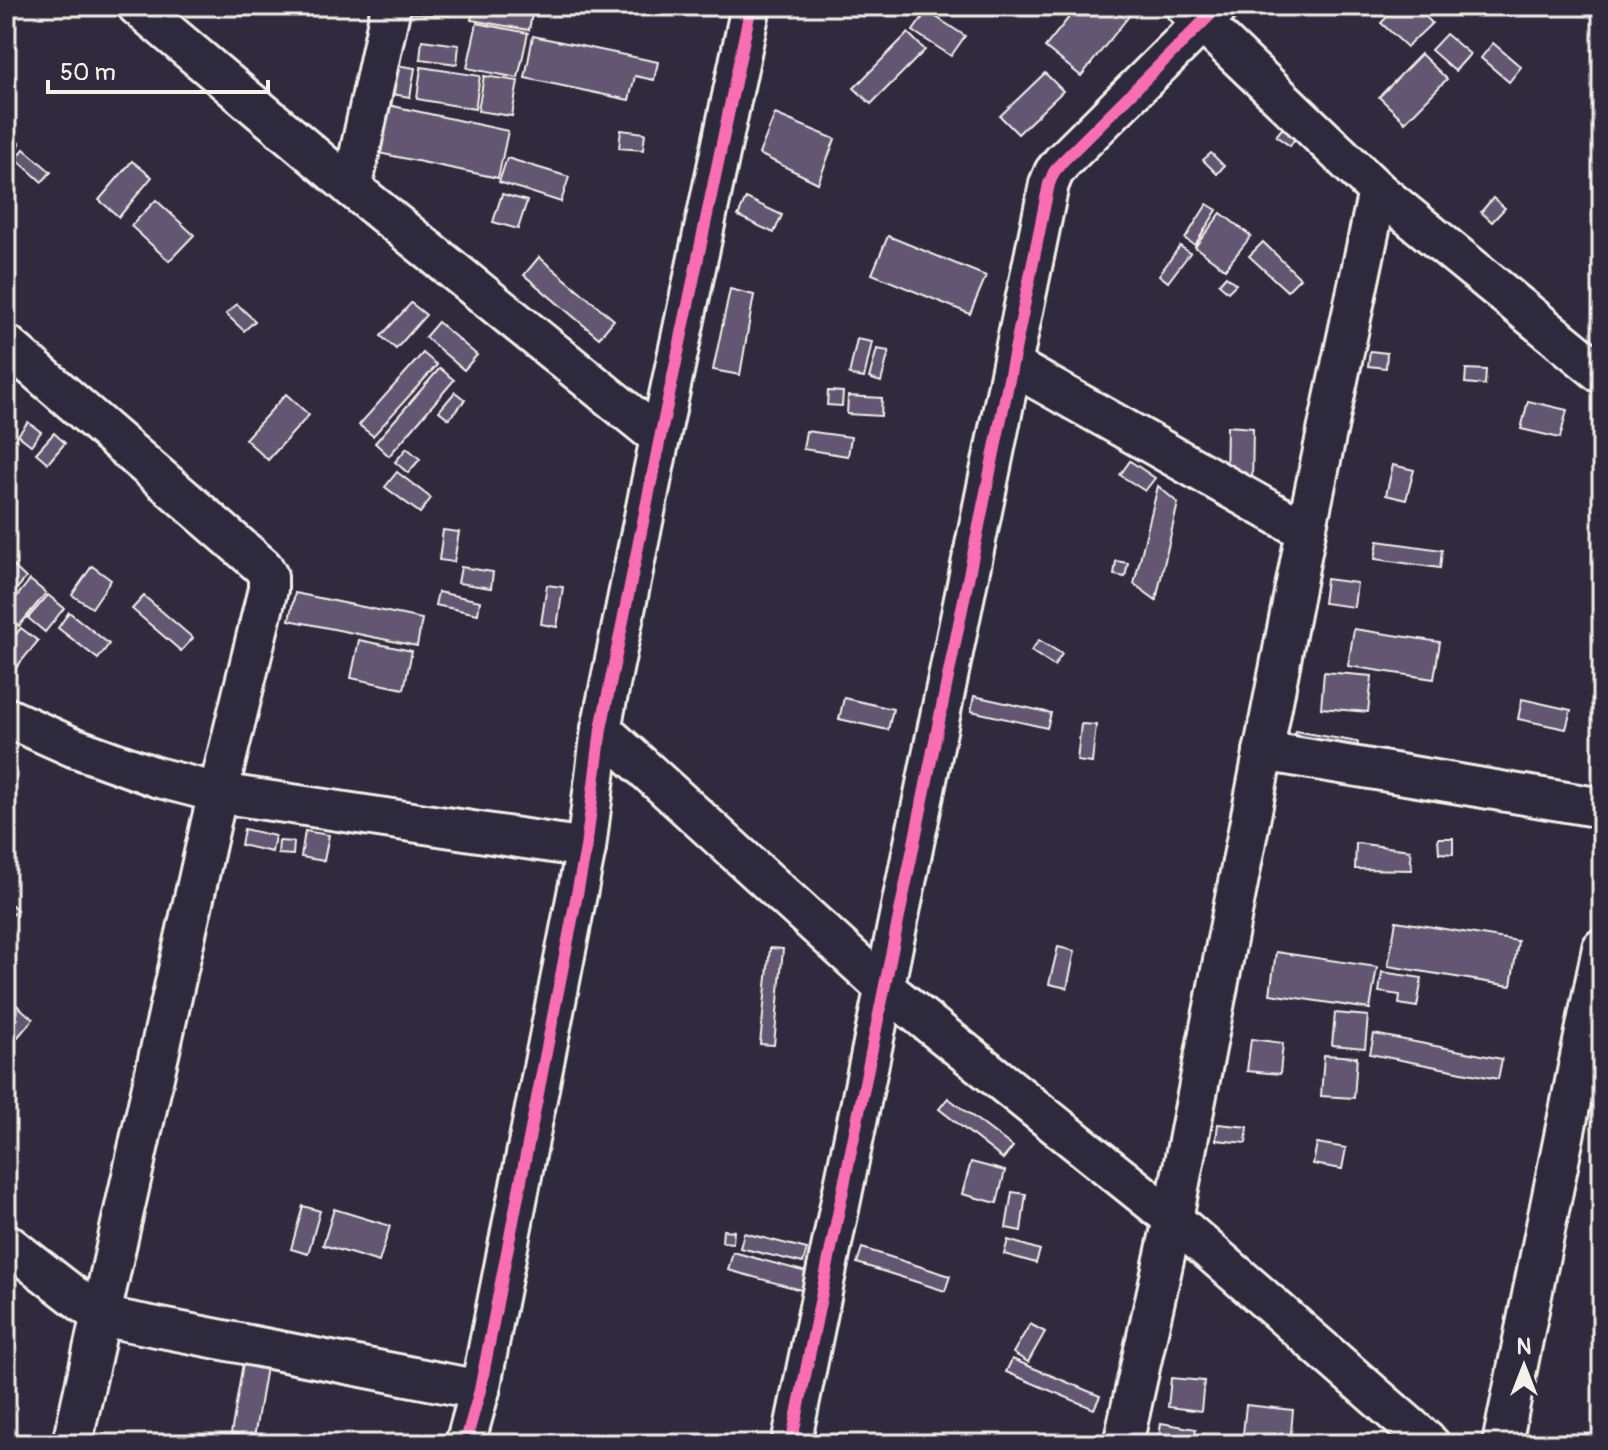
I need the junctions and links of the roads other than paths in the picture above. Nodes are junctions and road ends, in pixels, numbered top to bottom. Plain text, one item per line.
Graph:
1 (137, 6) edge
2 (391, 6) edge
3 (751, 6) edge
4 (1202, 11) edge
5 (352, 188) junction
6 (1378, 191) junction
7 (6, 344) edge
8 (1013, 366) junction
9 (1602, 374) edge
10 (660, 438) junction
11 (1306, 531) junction
12 (6, 717) edge
13 (601, 729) junction
14 (1263, 751) junction
15 (218, 793) junction
16 (1602, 808) edge
17 (586, 848) junction
18 (1602, 948) edge
19 (886, 989) junction
20 (1173, 1219) junction
21 (6, 1243) edge
22 (100, 1316) junction
23 (480, 1390) junction
24 (72, 1444) edge
25 (465, 1444) edge
26 (791, 1444) edge
27 (1123, 1444) edge
28 (1430, 1444) edge
29 (1502, 1444) edge

1 - 5 street
2 - 5 street
3 - 10 street
4 - 6 street
4 - 8 street
5 - 10 street
6 - 9 street
6 - 11 street
7 - 15 street
8 - 11 street
8 - 19 street
10 - 13 street
11 - 14 street
12 - 15 street
13 - 17 street
13 - 19 street
14 - 16 street
14 - 20 street
15 - 17 street
15 - 22 street
17 - 23 street
18 - 29 street
19 - 20 street
19 - 26 street
20 - 27 street
20 - 28 street
21 - 22 street
22 - 23 street
22 - 24 street
23 - 25 street

